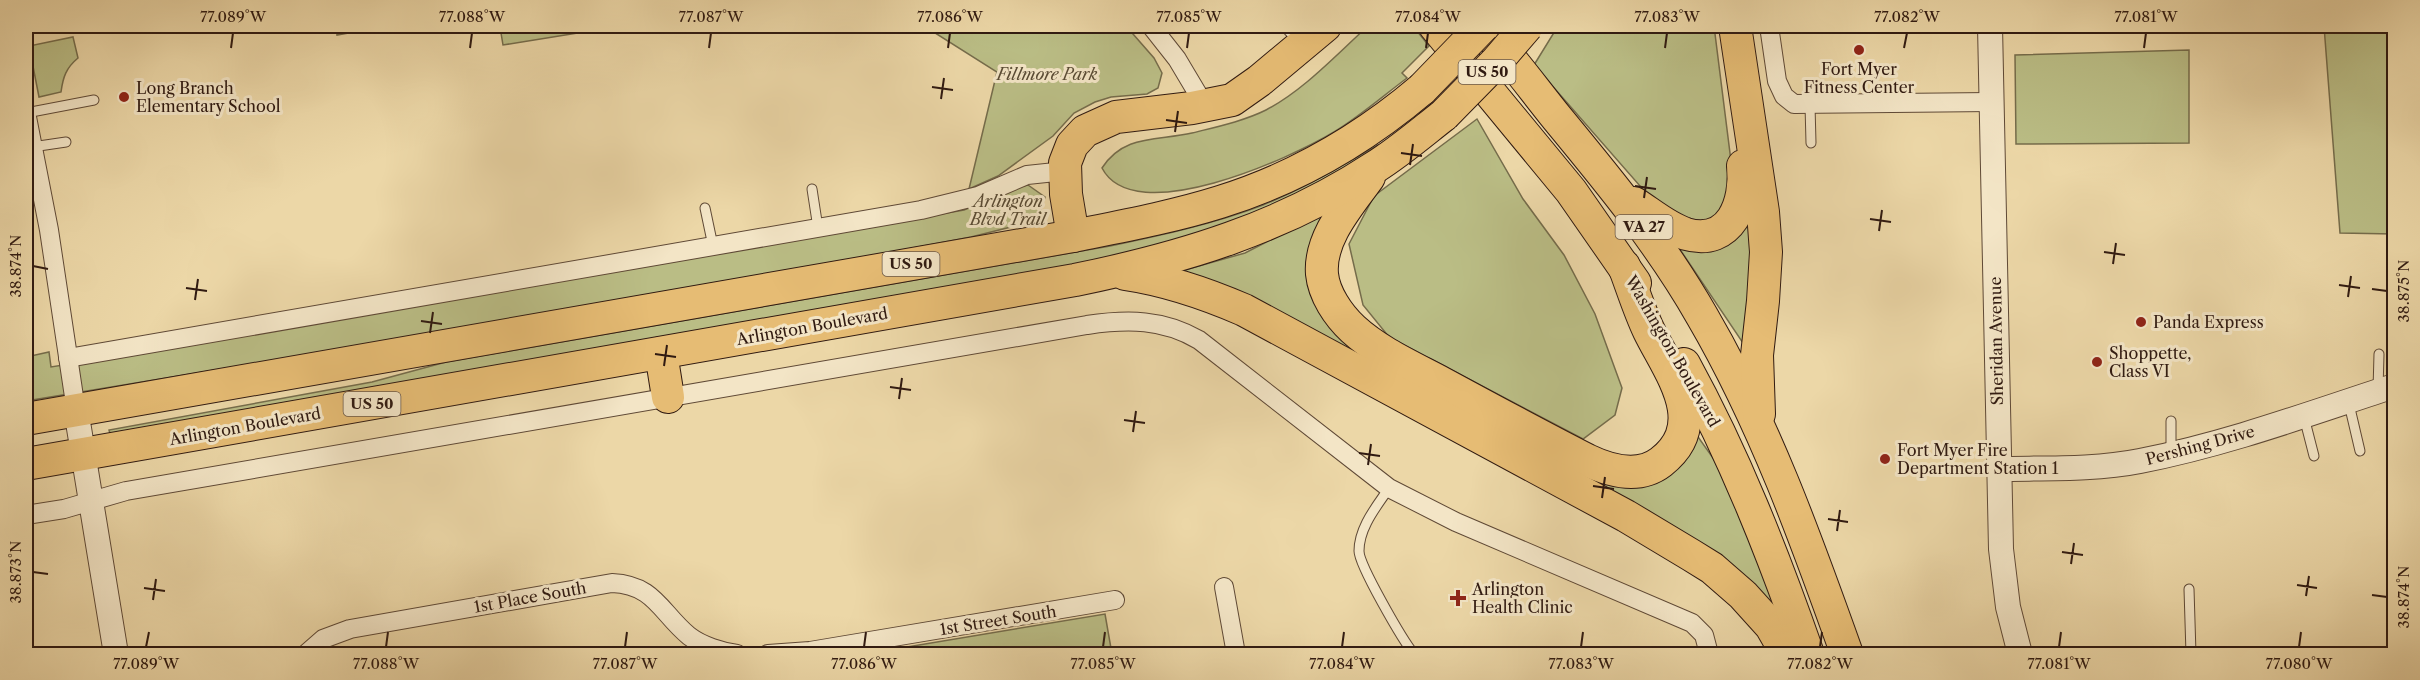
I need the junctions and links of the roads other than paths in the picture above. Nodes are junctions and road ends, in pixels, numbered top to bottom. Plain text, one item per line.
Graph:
1 (1151, 26) edge
2 (1325, 26) edge
3 (1435, 26) edge
4 (1483, 26) edge
5 (1527, 26) edge
6 (1724, 26) edge
7 (1736, 26) edge
8 (1769, 26) edge
9 (1990, 26) edge
10 (1293, 36) edge
11 (94, 100) dead end
12 (1991, 102) junction
13 (1810, 105) junction
14 (1205, 106) junction
15 (26, 113) edge
16 (66, 142) dead end
17 (1811, 144) dead end
18 (32, 147) junction
19 (1376, 166) junction
20 (1065, 171) junction
21 (812, 189) dead end
22 (1618, 192) junction
23 (705, 208) dead end
24 (818, 228) junction
25 (1073, 236) junction
26 (712, 246) junction
27 (1624, 266) junction
28 (1113, 273) junction
29 (661, 353) junction
30 (2379, 354) dead end
31 (68, 358) junction
32 (2386, 389) edge
33 (668, 397) junction
34 (2348, 401) junction
35 (76, 410) junction
36 (2303, 415) junction
37 (26, 419) edge
38 (2171, 421) dead end
39 (1761, 433) junction
40 (2360, 451) dead end
41 (84, 454) junction
42 (2171, 454) junction
43 (2314, 456) dead end
44 (26, 464) edge
45 (1999, 469) junction
46 (1389, 488) junction
47 (91, 502) junction
48 (26, 515) edge
49 (1224, 587) dead end
50 (2189, 588) dead end
51 (1115, 600) dead end
52 (2394, 647) edge
53 (308, 653) edge
54 (810, 653) edge
55 (116, 654) edge
56 (737, 654) edge
57 (768, 654) edge
58 (1236, 654) edge
59 (1414, 654) edge
60 (1709, 654) edge
61 (1787, 654) edge
62 (1808, 654) edge
63 (1847, 654) edge
64 (2020, 654) edge
65 (2191, 654) edge
66 (2384, 654) edge

1 - 14 street
2 - 10 highway
3 - 27 highway, Washington Boulevard / VA 27
4 - 22 highway, VA 27
4 - 25 highway, US 50, bridge
5 - 19 highway, Arlington Boulevard / US 50, bridge
6 - 22 highway
7 - 39 highway
8 - 13 street
9 - 12 street, Sheridan Avenue
10 - 14 highway
11 - 15 lane
12 - 13 street
12 - 45 street, Sheridan Avenue
13 - 17 lane
14 - 20 highway
15 - 18 street
16 - 18 lane
18 - 31 street
19 - 27 highway
19 - 28 highway, Arlington Boulevard / US 50
20 - 24 street
20 - 25 highway
21 - 24 lane
22 - 39 highway, VA 27
23 - 26 lane
24 - 26 street
25 - 35 highway, US 50
26 - 31 street
27 - 62 highway, Washington Boulevard / VA 27
28 - 29 highway, Arlington Boulevard / US 50
28 - 61 highway
29 - 33 highway
29 - 41 highway, Arlington Boulevard / US 50
30 - 32 lane
31 - 35 street
32 - 34 street, Pershing Drive
33 - 46 street
33 - 47 street
34 - 36 street, Pershing Drive
34 - 40 lane
35 - 37 highway, US 50
35 - 41 street
36 - 42 street, Pershing Drive
36 - 43 lane
38 - 42 lane
39 - 63 highway, VA 27
41 - 44 highway, Arlington Boulevard / US 50
41 - 47 street
42 - 45 street, Pershing Drive
45 - 64 street, Sheridan Avenue
46 - 59 lane
46 - 60 street
47 - 48 street
47 - 55 street
49 - 58 street
50 - 65 lane
51 - 54 street, 1st Street South
52 - 66 lane
53 - 56 street, 1st Place South
54 - 57 street

